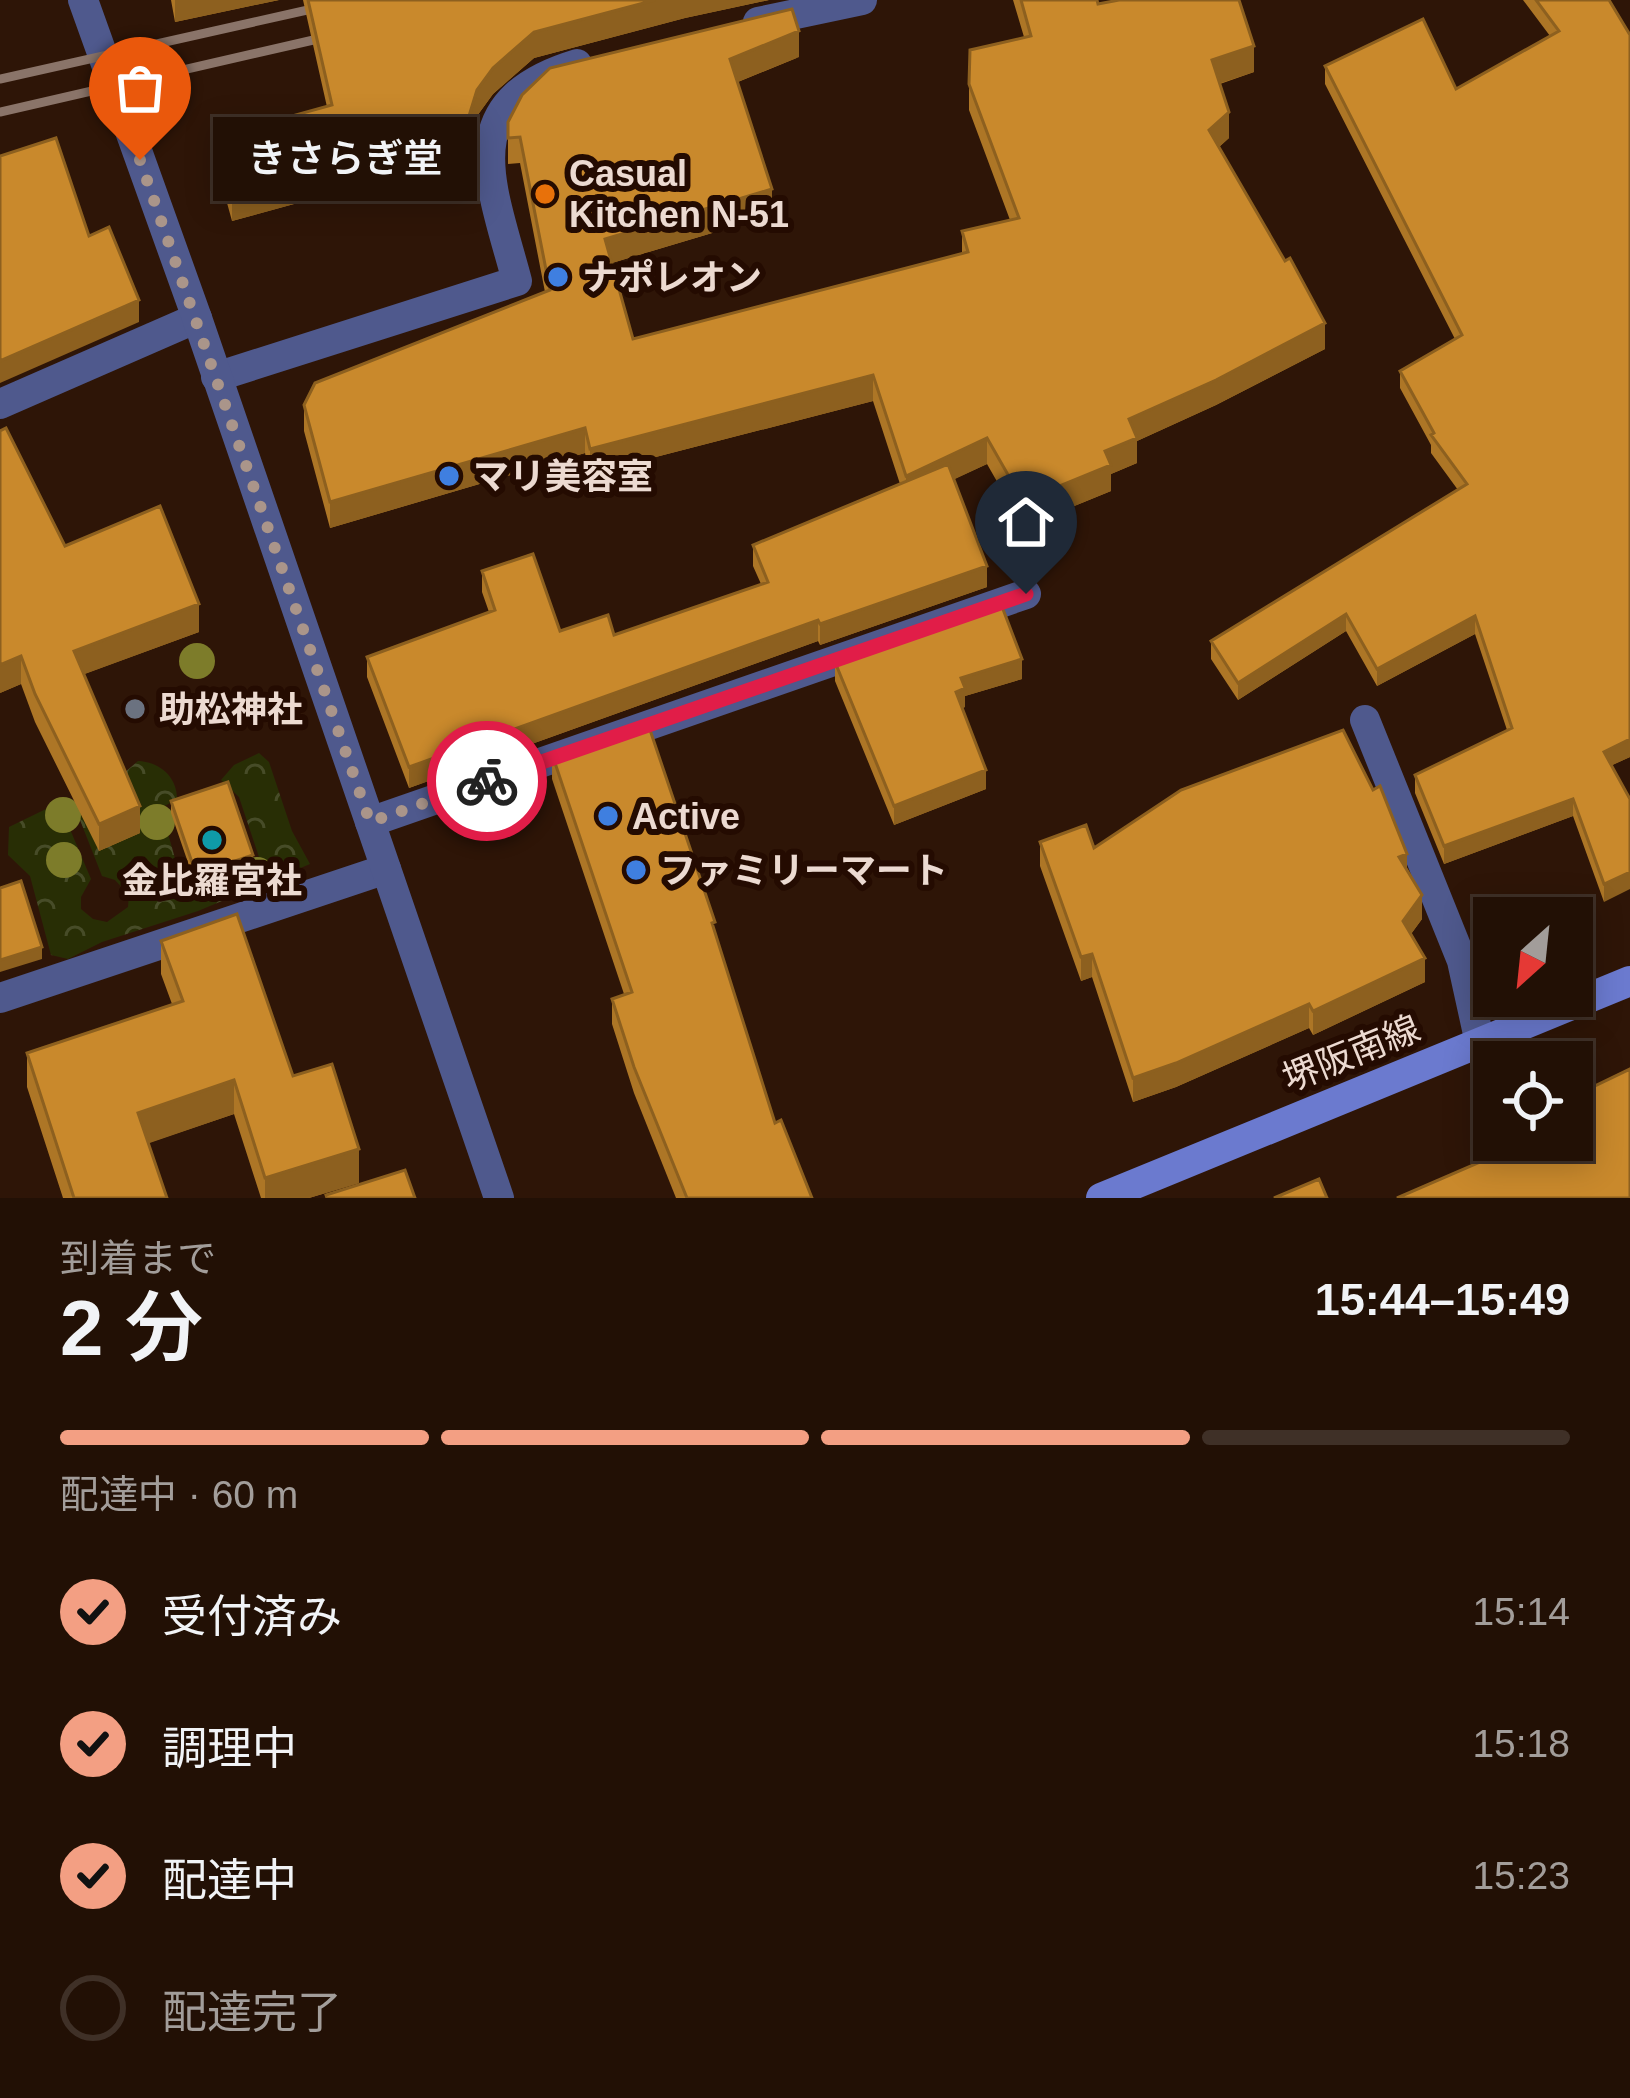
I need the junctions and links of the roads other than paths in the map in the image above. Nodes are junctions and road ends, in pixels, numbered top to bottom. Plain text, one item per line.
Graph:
1 (83, 0) edge
2 (862, 0) edge
3 (734, 27) edge
4 (596, 59) edge
5 (197, 318) junction
6 (216, 377) junction
7 (0, 404) edge
8 (1026, 594) dead end
9 (1365, 720) dead end
10 (370, 822) junction
11 (386, 869) junction
12 (1630, 981) edge
13 (0, 998) edge
14 (1480, 1041) edge
15 (1482, 1041) edge
16 (1473, 1045) edge
17 (499, 1198) edge
18 (1101, 1198) edge

1 - 5 street
2 - 3 street
4 - 6 street
5 - 6 street
5 - 7 street
6 - 10 street
8 - 10 street
9 - 14 street
10 - 11 street
11 - 13 street
11 - 17 street
12 - 15 main road, 堺阪南線
16 - 18 main road, 堺阪南線

